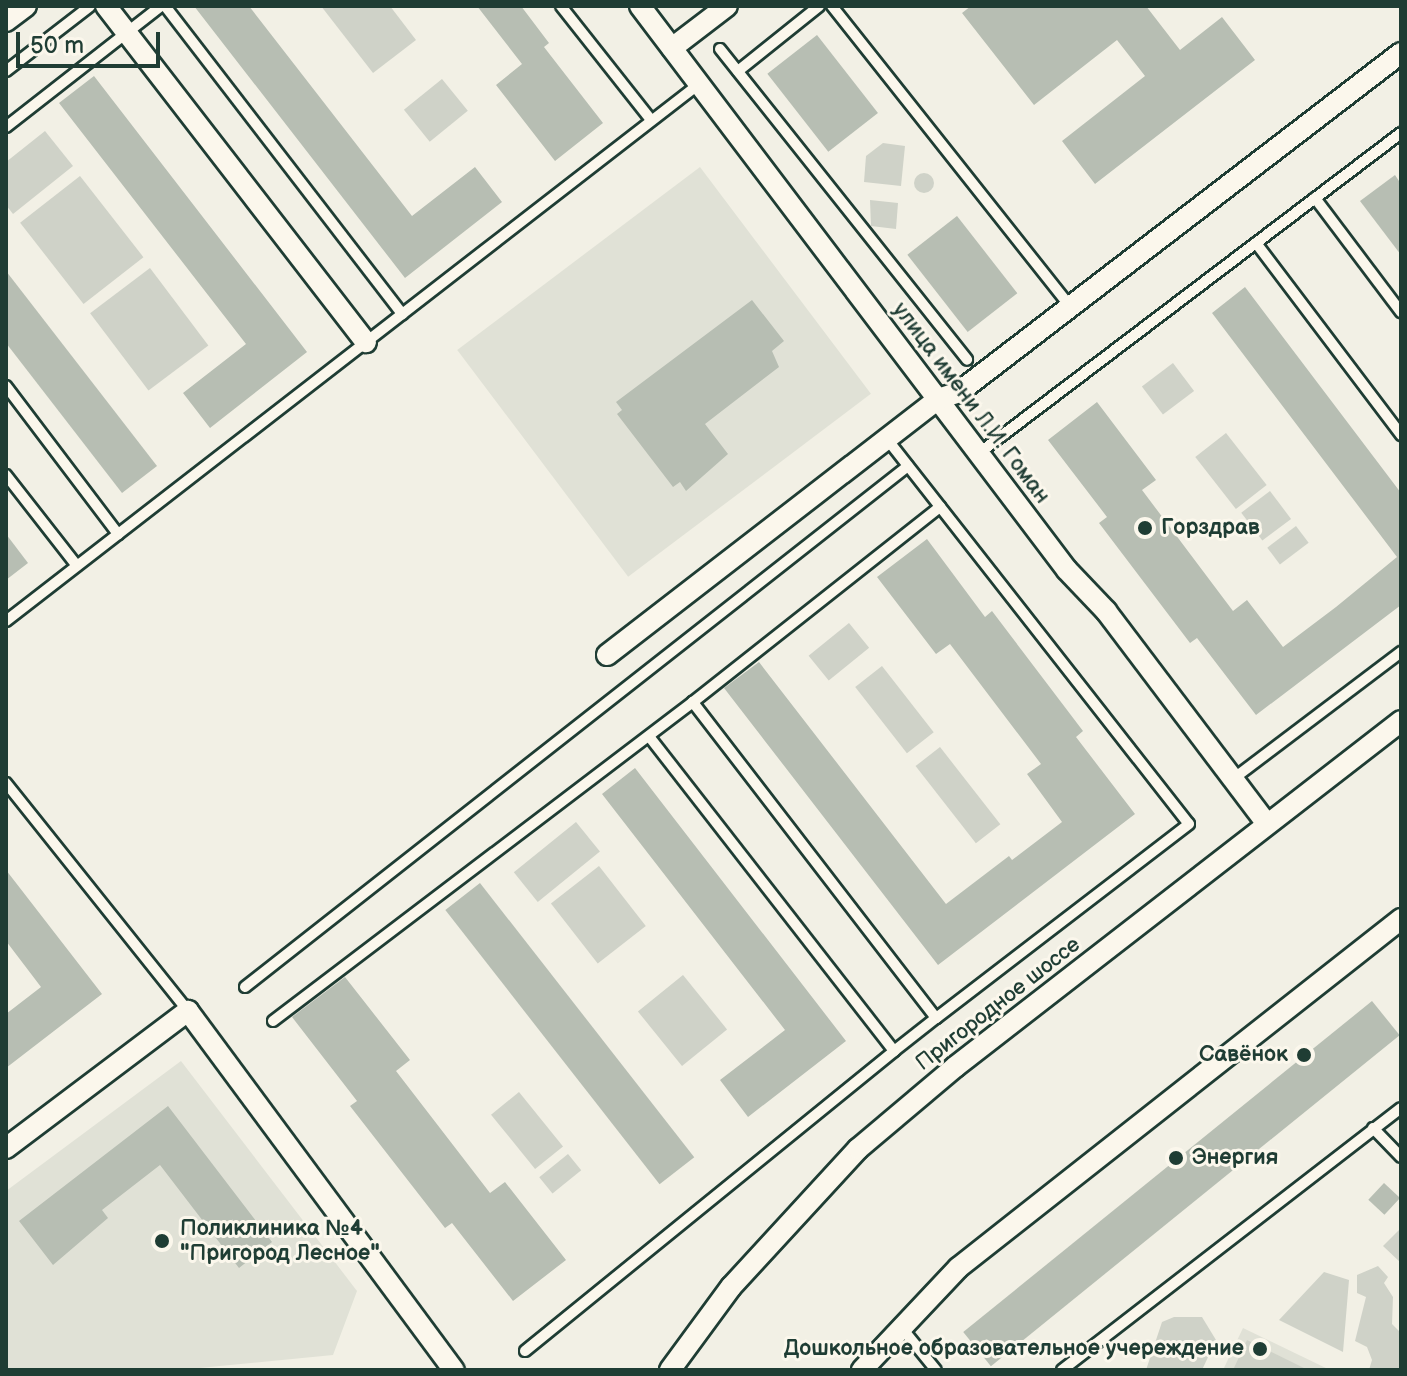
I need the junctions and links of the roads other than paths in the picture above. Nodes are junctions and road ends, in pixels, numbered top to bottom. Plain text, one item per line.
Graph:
1 (26, 6) edge
2 (90, 6) edge
3 (106, 6) edge
4 (163, 6) edge
5 (561, 6) edge
6 (640, 6) edge
7 (727, 6) edge
8 (819, 6) edge
9 (832, 6) edge
10 (6, 21) edge
11 (127, 33) junction
12 (672, 48) junction
13 (720, 49) dead end
14 (1401, 53) edge
15 (6, 71) edge
16 (738, 71) junction
17 (699, 84) junction
18 (651, 120) junction
19 (6, 127) edge
20 (1401, 133) edge
21 (1315, 198) junction
22 (1256, 243) junction
23 (1070, 306) junction
24 (1401, 312) edge
25 (402, 314) junction
26 (366, 342) junction
27 (967, 360) dead end
28 (6, 386) edge
29 (938, 399) junction
30 (1401, 435) edge
31 (887, 439) junction
32 (979, 453) junction
33 (908, 466) junction
34 (6, 475) edge
35 (940, 507) junction
36 (118, 534) junction
37 (77, 566) junction
38 (6, 621) edge
39 (1401, 652) edge
40 (607, 655) dead end
41 (693, 702) junction
42 (1401, 721) edge
43 (649, 736) junction
44 (1233, 779) junction
45 (6, 783) edge
46 (1267, 824) junction
47 (1397, 929) edge
48 (245, 987) dead end
49 (188, 1011) junction
50 (936, 1018) junction
51 (273, 1021) dead end
52 (894, 1051) junction
53 (1401, 1108) edge
54 (1373, 1128) junction
55 (6, 1148) edge
56 (1401, 1157) edge
57 (899, 1326) junction
58 (525, 1351) dead end
59 (454, 1370) edge
60 (670, 1370) edge
61 (862, 1370) edge
62 (936, 1370) edge
63 (1062, 1370) edge

1 - 10 street
2 - 15 lane
3 - 11 street
4 - 11 lane
4 - 25 lane
5 - 18 lane
6 - 12 street, улица имени Л.И. Гоман
7 - 12 street
8 - 16 lane
9 - 23 lane
11 - 19 lane
11 - 26 street
12 - 17 street, улица имени Л.И. Гоман
13 - 16 lane
14 - 23 street
16 - 27 lane
17 - 18 lane
17 - 29 street, улица имени Л.И. Гоман
18 - 25 lane
20 - 21 lane
21 - 22 lane
21 - 24 lane
22 - 30 lane
22 - 32 lane
23 - 29 street
25 - 26 lane
26 - 36 lane
28 - 36 lane
29 - 31 street
29 - 32 street, улица имени Л.И. Гоман
31 - 33 lane
31 - 40 street
32 - 44 street, улица имени Л.И. Гоман
33 - 35 lane
33 - 48 lane
34 - 37 lane
35 - 41 lane
35 - 50 lane
36 - 37 lane
37 - 38 lane
39 - 44 lane
41 - 43 lane
41 - 50 lane
42 - 46 street, Пригородное шоссе
43 - 51 lane
43 - 52 lane
44 - 46 street, улица имени Л.И. Гоман
45 - 49 lane
46 - 60 street, Пригородное шоссе
47 - 57 street
49 - 55 street
49 - 59 street
50 - 52 lane
52 - 58 lane
53 - 54 lane
54 - 56 lane
54 - 63 lane
57 - 61 street
57 - 62 lane

